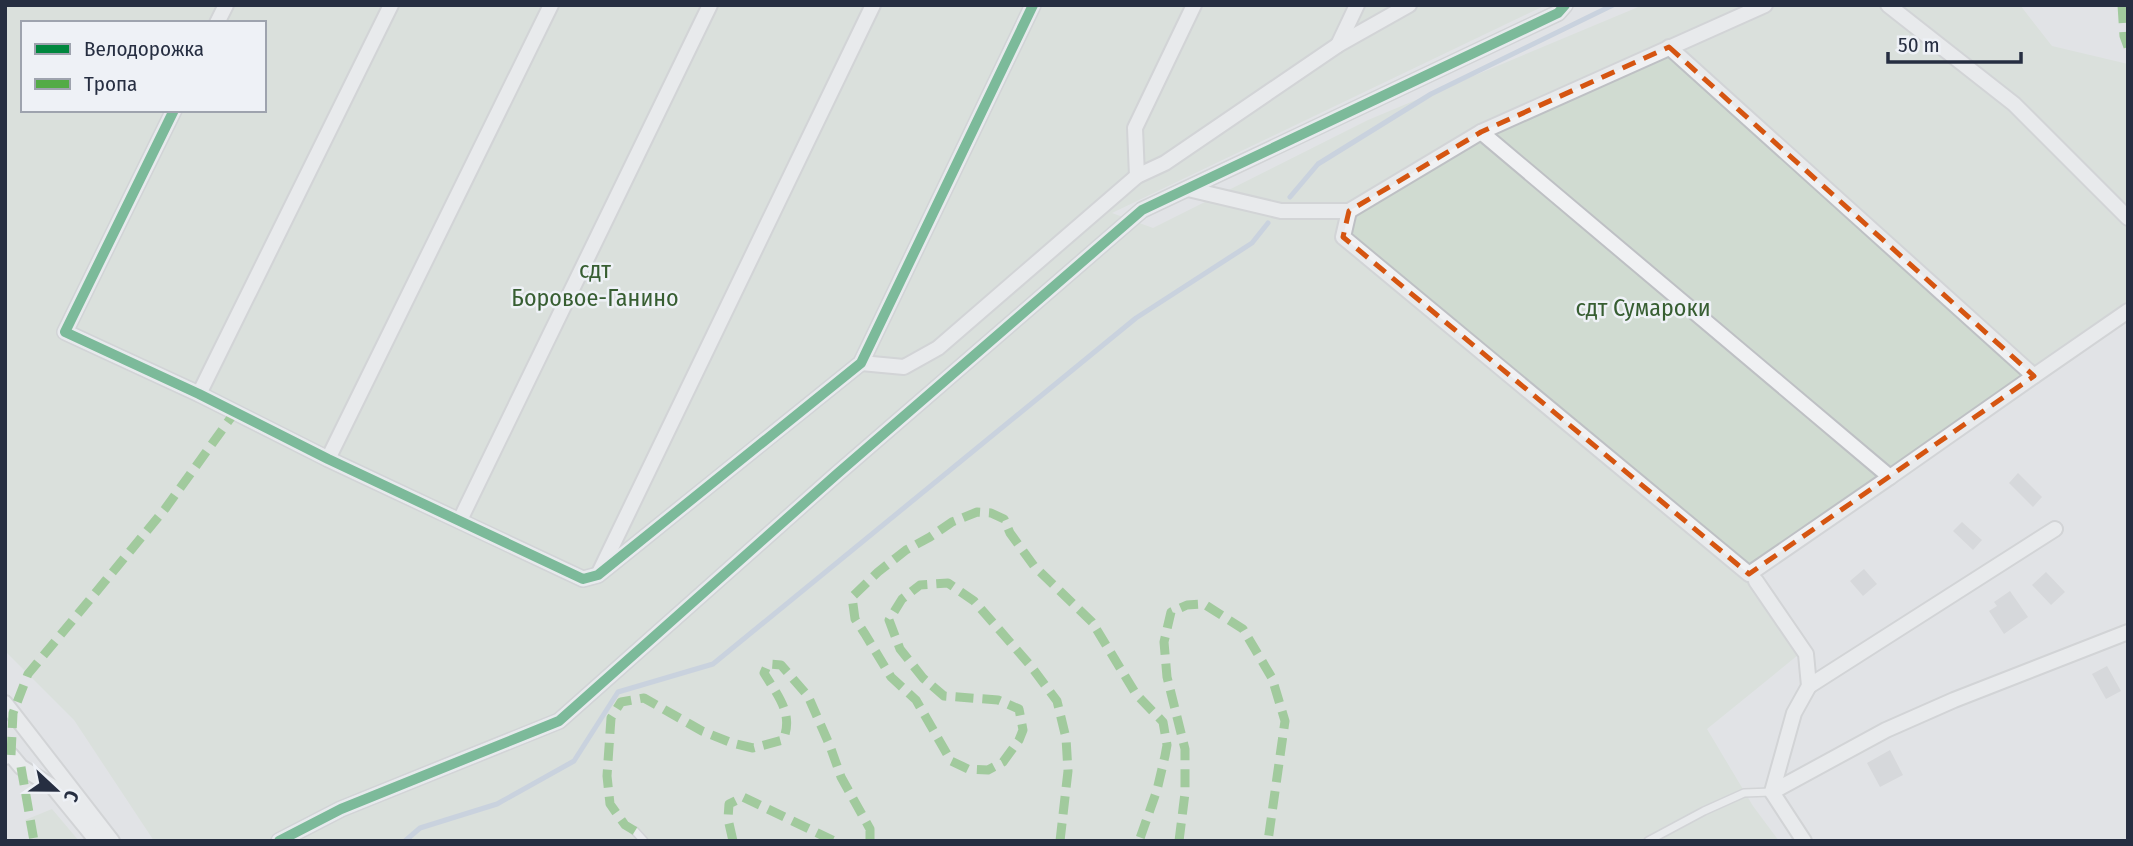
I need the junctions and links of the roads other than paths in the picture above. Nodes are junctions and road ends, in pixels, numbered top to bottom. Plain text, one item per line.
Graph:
1 (226, 5) edge
2 (391, 5) edge
3 (551, 5) edge
4 (710, 5) edge
5 (873, 5) edge
6 (1033, 5) edge
7 (1194, 5) edge
8 (1357, 5) edge
9 (1409, 5) edge
10 (1565, 5) edge
11 (1765, 5) edge
12 (1888, 5) edge
13 (218, 21) edge
14 (1338, 45) junction
15 (1669, 47) junction
16 (173, 112) edge
17 (1481, 132) junction
18 (1137, 176) junction
19 (1188, 189) junction
20 (1349, 211) junction
21 (2128, 218) edge
22 (2128, 311) edge
23 (861, 363) junction
24 (2034, 376) junction
25 (199, 394) junction
26 (328, 459) junction
27 (1889, 477) junction
28 (460, 520) junction
29 (2055, 529) dead end
30 (598, 575) junction
31 (1756, 581) dead end
32 (2128, 632) edge
33 (1809, 686) junction
34 (5, 703) edge
35 (5, 757) edge
36 (1772, 792) junction
37 (635, 831) dead end
38 (97, 841) edge
39 (112, 841) edge
40 (279, 841) edge
41 (644, 841) edge
42 (1648, 841) edge
43 (1804, 841) edge

1 - 13 street
2 - 25 street
3 - 26 street
4 - 28 street
5 - 30 street
6 - 23 street
7 - 18 street
8 - 14 street
9 - 14 street
10 - 19 street
11 - 15 street
12 - 21 street
14 - 18 street
15 - 17 street
15 - 24 street
16 - 25 street
17 - 20 street
17 - 27 street
18 - 23 street
19 - 20 street
19 - 40 street
20 - 27 street
22 - 24 street
23 - 30 street
24 - 27 street
25 - 26 street
26 - 28 street
28 - 30 street
29 - 33 street
31 - 33 street
32 - 36 street
33 - 36 street
34 - 39 street
35 - 38 street
36 - 42 lane
36 - 43 street
37 - 41 lane

